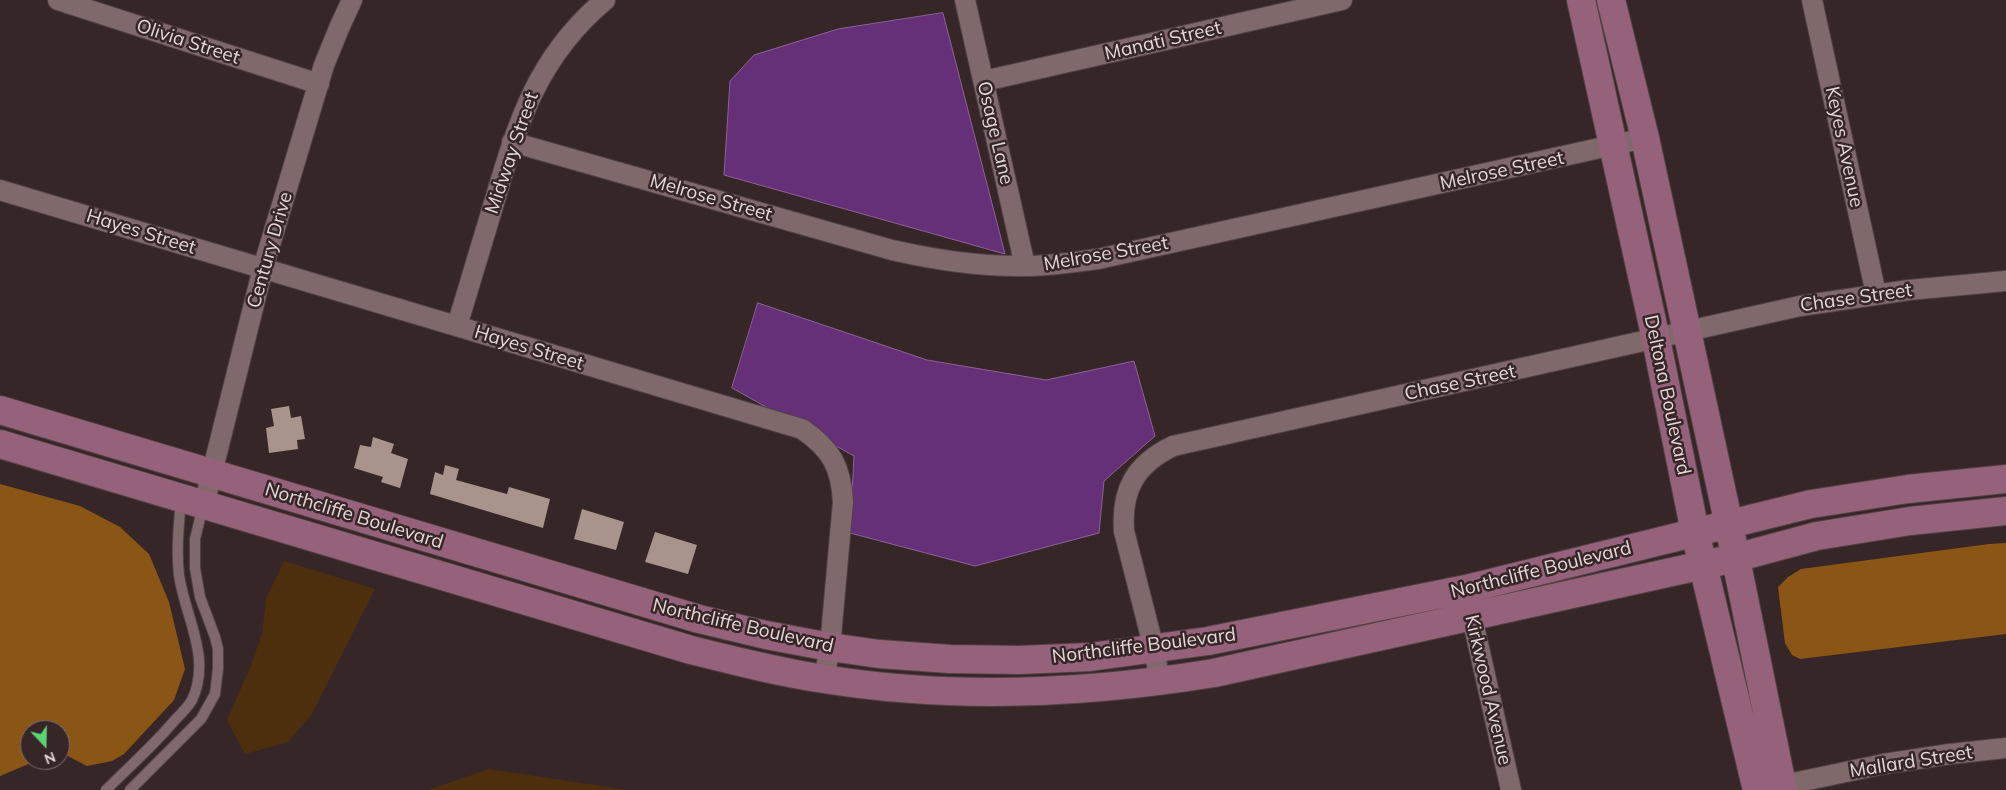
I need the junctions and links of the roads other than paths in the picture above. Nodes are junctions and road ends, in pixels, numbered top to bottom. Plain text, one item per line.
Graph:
1 (58, 0) edge
2 (352, 0) edge
3 (604, 0) edge
4 (965, 0) edge
5 (1342, 0) edge
6 (1581, 0) edge
7 (1611, 0) edge
8 (1812, 0) edge
9 (984, 81) junction
10 (318, 84) junction
11 (1645, 138) junction
12 (512, 142) junction
13 (1613, 146) junction
14 (0, 190) edge
15 (1025, 266) junction
16 (263, 268) junction
17 (2006, 281) edge
18 (1876, 294) junction
19 (457, 326) junction
20 (1686, 332) junction
21 (1656, 339) junction
22 (0, 410) edge
23 (0, 444) edge
24 (213, 474) junction
25 (2006, 479) edge
26 (192, 501) junction
27 (2006, 512) edge
28 (1729, 525) junction
29 (1695, 532) junction
30 (1735, 558) junction
31 (1704, 565) junction
32 (1469, 602) junction
33 (830, 647) junction
34 (1154, 649) junction
35 (824, 679) junction
36 (1160, 682) junction
37 (2006, 748) edge
38 (1770, 789) edge
39 (106, 790) edge
40 (130, 790) edge
41 (1511, 790) edge

1 - 10 street, Olivia Street
2 - 10 street, Century Drive
3 - 12 street, Midway Street
4 - 9 street, Osage Lane
5 - 9 street, Manati Street
6 - 13 main road, Deltona Boulevard
7 - 11 main road, Deltona Boulevard
8 - 18 street, Keyes Avenue
9 - 15 street, Osage Lane
10 - 16 street, Century Drive
11 - 13 street, Melrose Street
11 - 20 main road, Deltona Boulevard
12 - 15 street, Melrose Street
12 - 19 street, Midway Street
13 - 15 street, Melrose Street
13 - 21 main road, Deltona Boulevard
14 - 16 street, Hayes Street
16 - 19 street, Hayes Street
16 - 24 street, Century Drive
17 - 18 street, Chase Street
18 - 20 street, Chase Street
19 - 33 street, Hayes Street
20 - 21 street, Chase Street
20 - 28 main road, Deltona Boulevard
21 - 29 main road, Deltona Boulevard
21 - 34 street, Chase Street
22 - 24 main road, Northcliffe Boulevard
23 - 26 main road, Northcliffe Boulevard
24 - 26 street, Century Drive
24 - 33 main road, Northcliffe Boulevard
25 - 28 main road, Northcliffe Boulevard
26 - 35 main road, Northcliffe Boulevard
26 - 39 lane
26 - 40 lane
27 - 30 main road, Northcliffe Boulevard
28 - 29 main road, Northcliffe Boulevard
28 - 30 main road, Deltona Boulevard
29 - 31 main road, Deltona Boulevard
29 - 32 main road, Northcliffe Boulevard
30 - 31 main road, Northcliffe Boulevard
30 - 38 main road, Deltona Boulevard
31 - 32 main road, Northcliffe Boulevard
31 - 38 main road, Deltona Boulevard
32 - 34 main road, Northcliffe Boulevard
32 - 36 main road, Northcliffe Boulevard
32 - 41 street, Kirkwood Avenue
33 - 34 main road, Northcliffe Boulevard
33 - 35 street, Hayes Street
34 - 36 street, Chase Street
35 - 36 main road, Northcliffe Boulevard
37 - 38 street, Mallard Street

